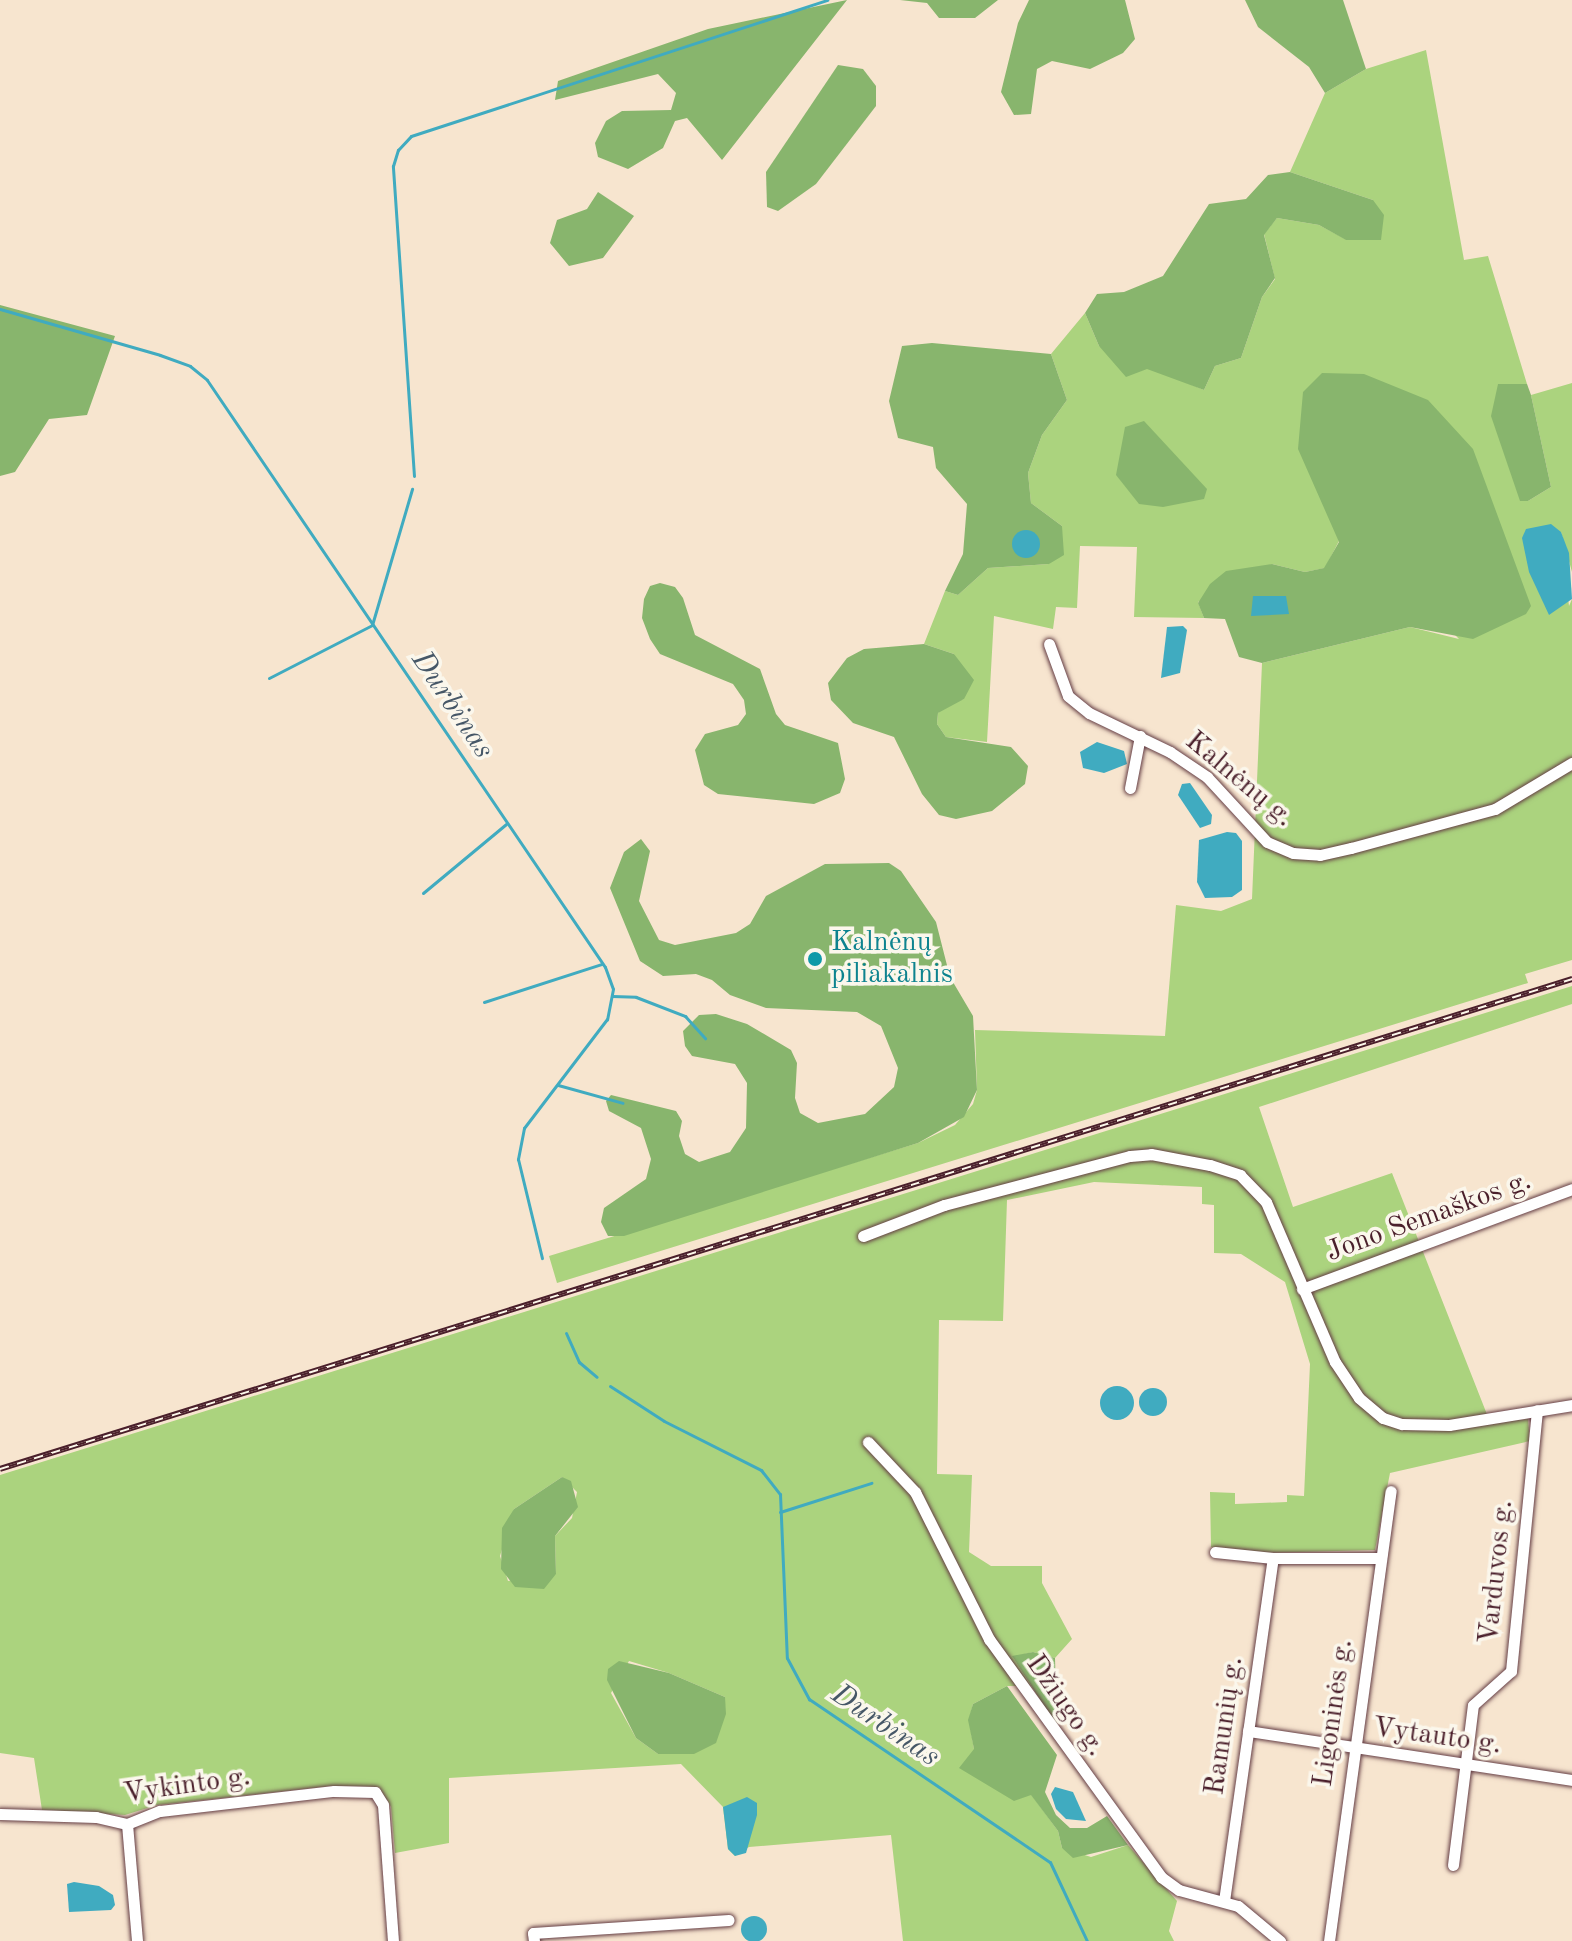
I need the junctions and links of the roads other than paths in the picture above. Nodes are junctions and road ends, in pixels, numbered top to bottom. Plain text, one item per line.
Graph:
1 (1049, 644) dead end
2 (1140, 736) junction
3 (1572, 763) edge
4 (1130, 788) dead end
5 (1572, 1189) edge
6 (863, 1236) dead end
7 (1302, 1289) junction
8 (1572, 1405) edge
9 (1537, 1410) junction
10 (868, 1442) dead end
11 (1391, 1491) dead end
12 (1215, 1552) dead end
13 (1273, 1558) junction
14 (1380, 1558) junction
15 (1248, 1731) junction
16 (1353, 1749) junction
17 (1465, 1765) junction
18 (1572, 1780) edge
19 (0, 1814) edge
20 (127, 1824) junction
21 (1453, 1865) dead end
22 (1224, 1901) junction
23 (729, 1920) dead end
24 (137, 1941) edge
25 (393, 1941) edge
26 (534, 1941) edge
27 (1280, 1941) edge
28 (1329, 1941) edge

1 - 2 street, Kalnėnų g.
2 - 3 street, Kalnėnų g.
2 - 4 street
5 - 7 street, Jono Semaškos g.
6 - 7 street
7 - 9 street
8 - 9 street
9 - 17 street, Varduvos g.
10 - 22 street, Džiugo g.
11 - 14 street, Ligoninės g.
12 - 13 street
13 - 14 street
13 - 15 street, Ramunių g.
14 - 16 street, Ligoninės g.
15 - 16 street, Vytauto g.
15 - 22 street, Ramunių g.
16 - 17 street, Vytauto g.
16 - 28 street, Ligoninės g.
17 - 18 street, Vytauto g.
17 - 21 street, Varduvos g.
19 - 20 street, Vykinto g.
20 - 24 street
20 - 25 street, Vykinto g.
22 - 27 street, Džiugo g.
23 - 26 street

